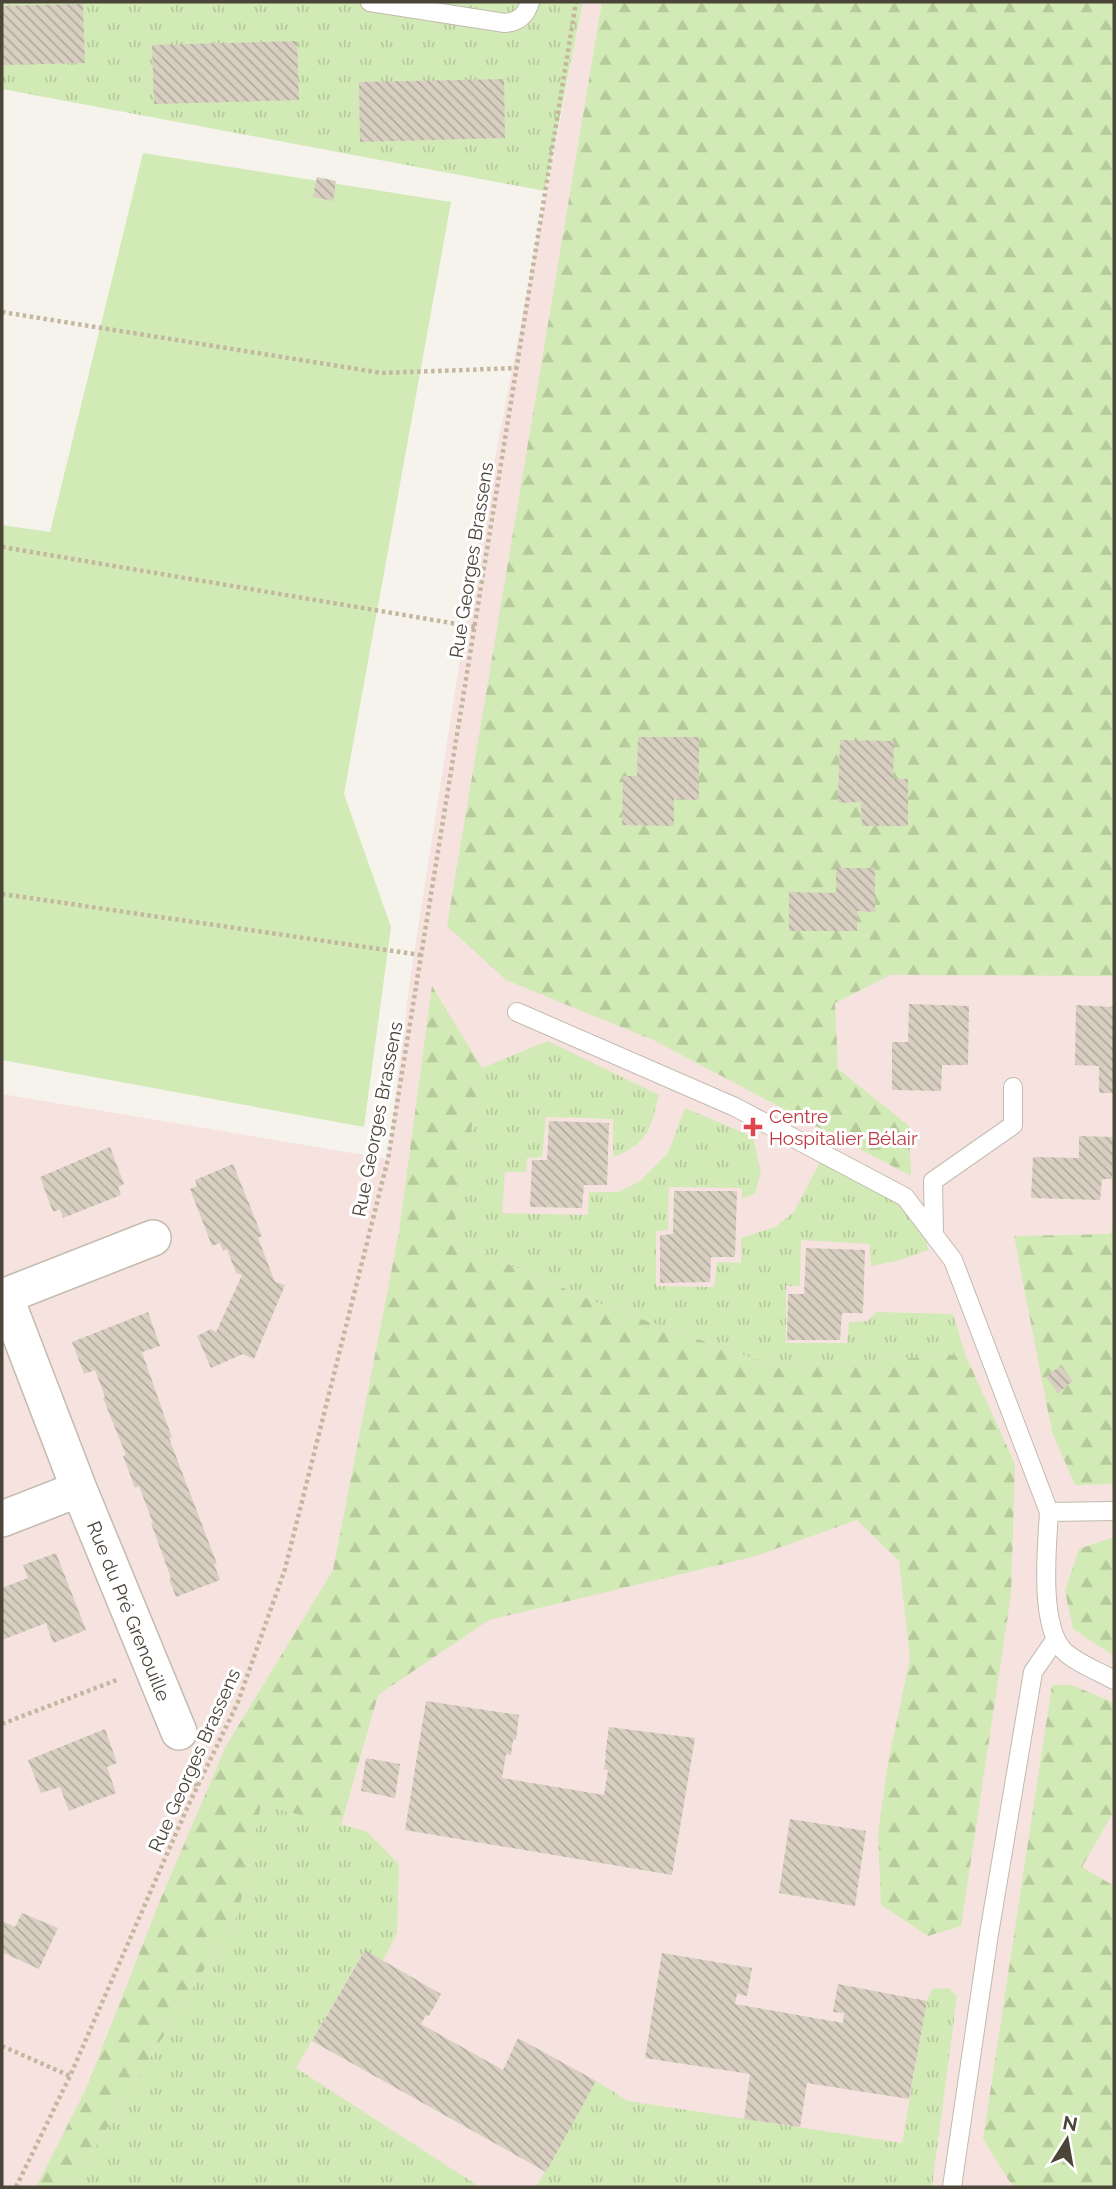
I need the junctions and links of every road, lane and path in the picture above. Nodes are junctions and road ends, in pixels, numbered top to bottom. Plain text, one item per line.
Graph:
1 (370, 2) edge
2 (530, 2) edge
3 (576, 2) edge
4 (430, 6) edge
5 (2, 312) edge
6 (517, 369) junction
7 (2, 547) edge
8 (474, 627) junction
9 (2, 894) edge
10 (421, 955) junction
11 (517, 1012) dead end
12 (1013, 1087) dead end
13 (934, 1235) junction
14 (153, 1238) dead end
15 (3, 1296) edge
16 (79, 1489) junction
17 (1114, 1511) edge
18 (1049, 1512) junction
19 (2, 1519) edge
20 (1055, 1640) junction
21 (152, 1666) junction
22 (1114, 1680) edge
23 (2, 1724) edge
24 (179, 1732) dead end
25 (2, 2046) edge
26 (69, 2076) junction
27 (16, 2187) edge
28 (952, 2187) edge

1 - 4 lane
2 - 4 lane
3 - 6 path, Rue Georges Brassens
5 - 6 path
6 - 8 path, Rue Georges Brassens
7 - 8 path
8 - 10 path, Rue Georges Brassens
9 - 10 path
10 - 26 path, Rue Georges Brassens
11 - 13 lane
12 - 13 lane
13 - 18 lane
14 - 15 street
15 - 16 street, Rue du Pré Grenouille
16 - 19 street
16 - 21 street, Rue du Pré Grenouille
17 - 18 lane
18 - 20 lane
20 - 22 lane
20 - 28 lane
21 - 23 path
21 - 24 street, Rue du Pré Grenouille
25 - 26 path
26 - 27 path, Rue Georges Brassens

